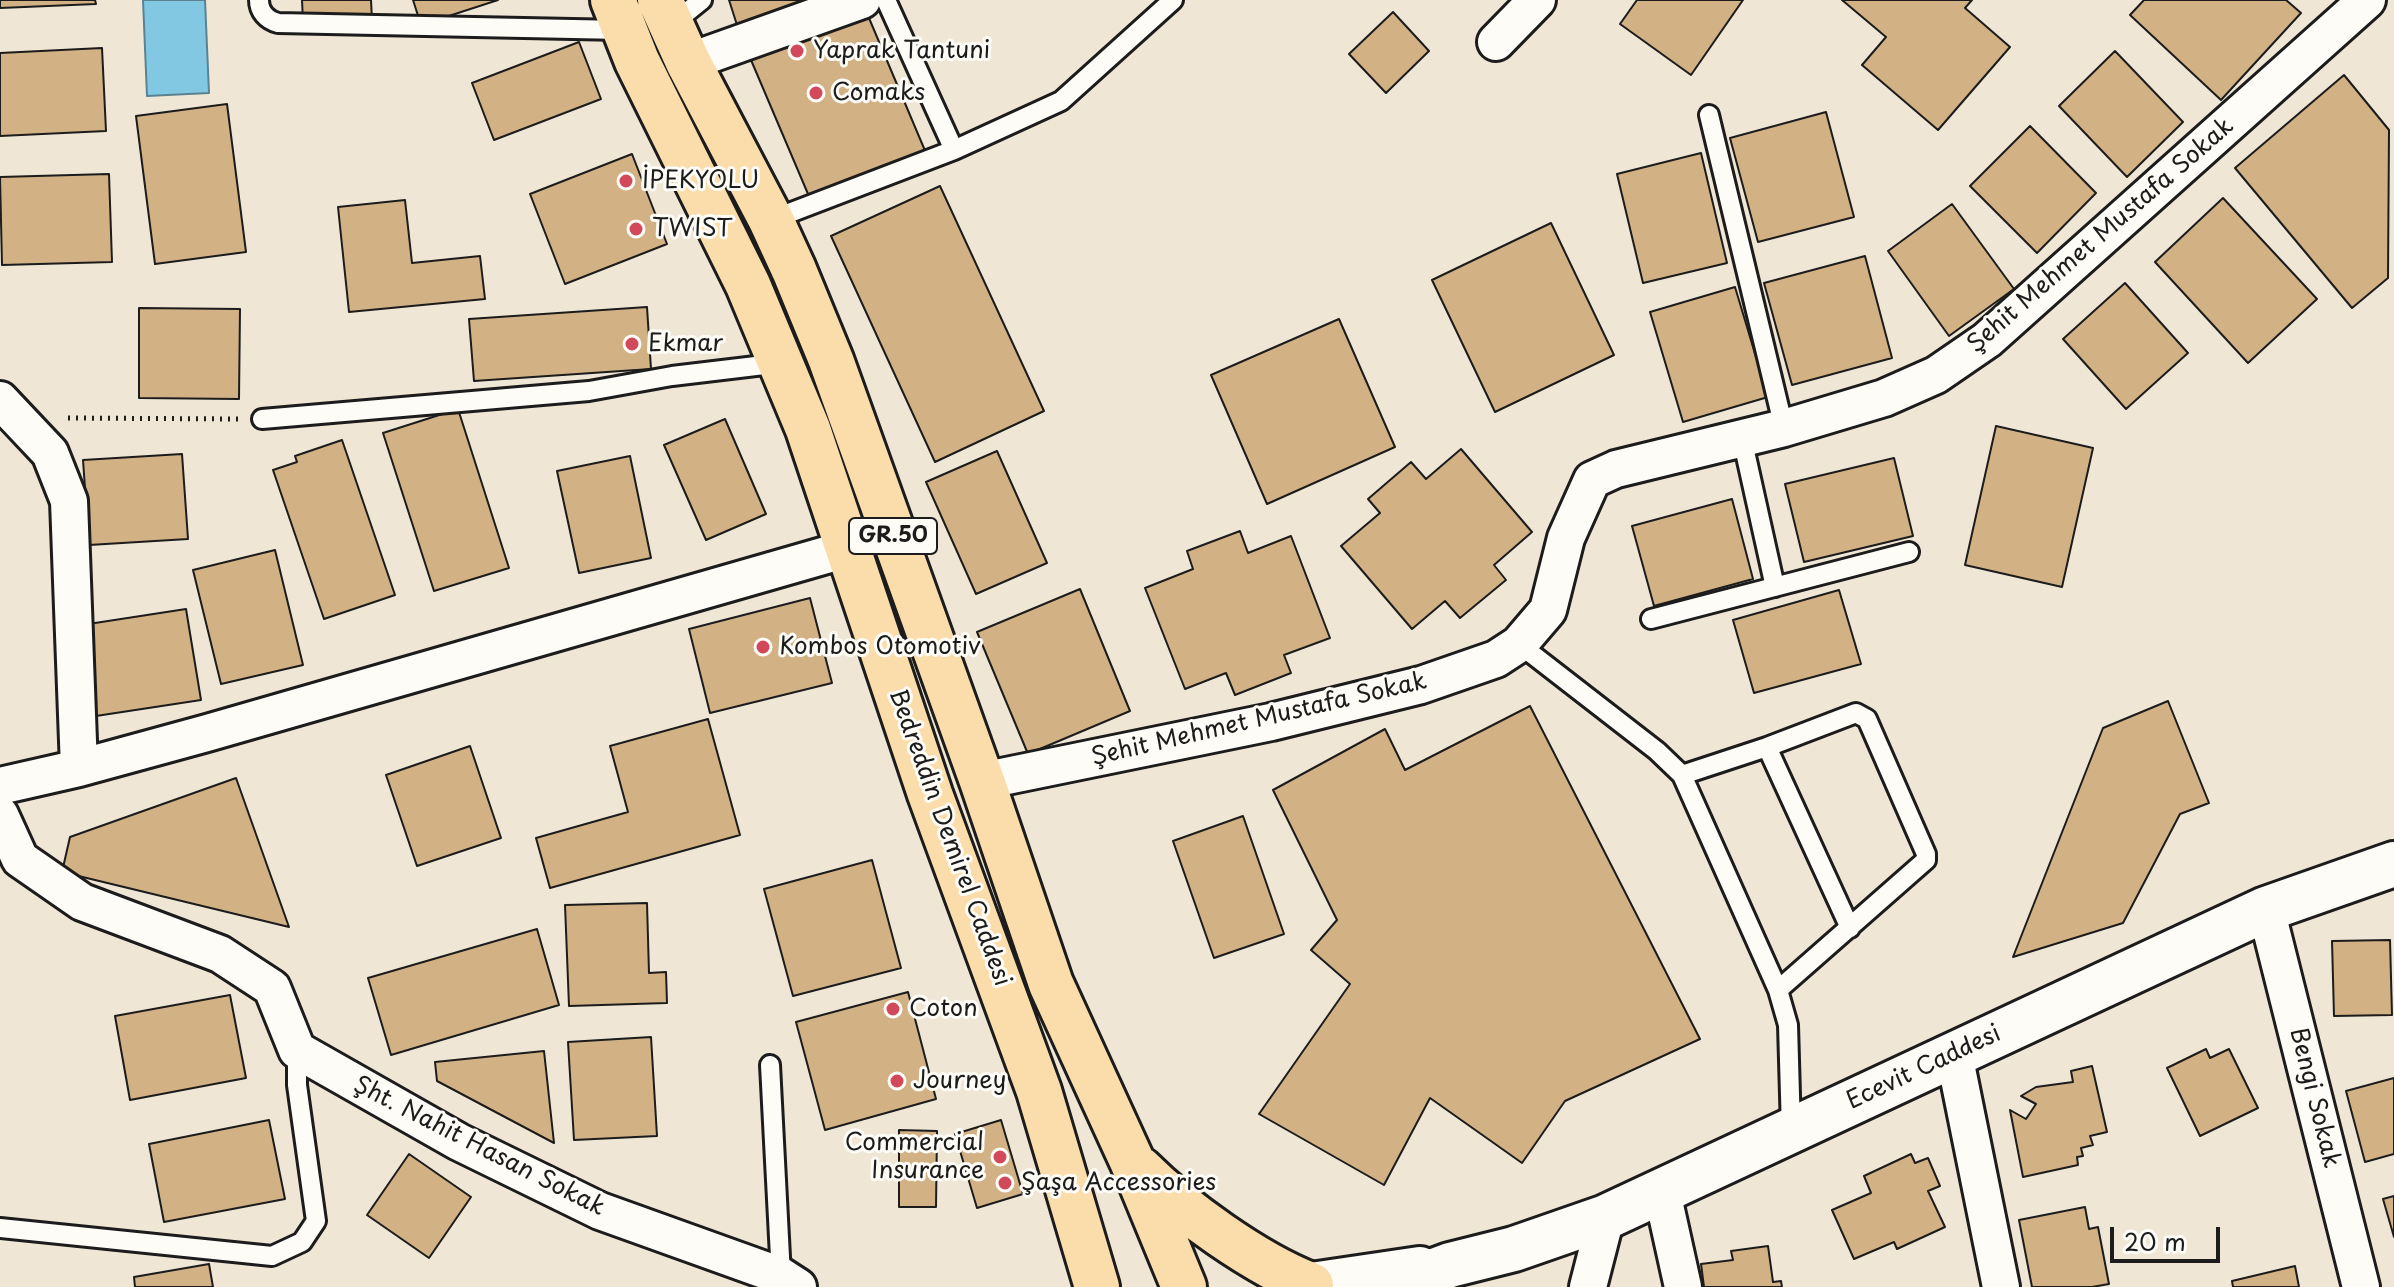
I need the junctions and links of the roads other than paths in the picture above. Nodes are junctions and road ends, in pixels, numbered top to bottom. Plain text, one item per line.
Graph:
1 (259, 0) edge
2 (862, 0) edge
3 (886, 0) edge
4 (1173, 0) edge
5 (1537, 0) edge
6 (2367, 0) edge
7 (619, 15) edge
8 (680, 22) edge
9 (1496, 42) dead end
10 (1709, 115) dead end
11 (954, 150) junction
12 (771, 220) junction
13 (781, 363) junction
14 (0, 400) edge
15 (262, 419) road end
16 (1784, 428) junction
17 (1742, 438) junction
18 (847, 549) junction
19 (1909, 552) dead end
20 (1775, 587) junction
21 (1651, 619) dead end
22 (1519, 644) junction
23 (1767, 747) junction
24 (79, 768) junction
25 (1682, 775) junction
26 (982, 781) junction
27 (0, 786) edge
28 (0, 815) edge
29 (2394, 864) edge
30 (2266, 909) junction
31 (1850, 928) junction
32 (1778, 990) junction
33 (297, 1050) junction
34 (1954, 1054) junction
35 (770, 1065) dead end
36 (1791, 1130) junction
37 (1132, 1161) junction
38 (1066, 1186) junction
39 (1662, 1192) junction
40 (1606, 1217) junction
41 (0, 1228) edge
42 (1450, 1265) junction
43 (789, 1282) edge
44 (1304, 1286) edge
45 (1073, 1287) edge
46 (1097, 1287) edge
47 (1184, 1287) edge
48 (1391, 1287) edge
49 (1588, 1287) edge
50 (1683, 1287) edge
51 (2001, 1287) edge
52 (2361, 1287) edge

1 - 7 lane
2 - 8 street
3 - 11 lane
4 - 11 lane
5 - 9 street
6 - 16 street, Şehit Mehmet Mustafa Sokak
7 - 13 main road, Bedreddin Demirel Caddesi / GR.50
8 - 12 main road, Bedreddin Demirel Caddesi / GR.50
10 - 16 lane
11 - 12 lane
12 - 26 main road, Bedreddin Demirel Caddesi / GR.50
13 - 15 lane
13 - 18 main road, Bedreddin Demirel Caddesi / GR.50
14 - 24 street
16 - 17 street, Şehit Mehmet Mustafa Sokak
17 - 20 lane
17 - 22 street, Şehit Mehmet Mustafa Sokak
18 - 24 street
18 - 38 main road, Bedreddin Demirel Caddesi / GR.50
19 - 20 lane
20 - 21 lane
22 - 25 lane
22 - 26 street, Şehit Mehmet Mustafa Sokak
23 - 25 lane
23 - 31 lane
23 - 31 lane
24 - 27 street
25 - 32 lane
26 - 37 main road, Bedreddin Demirel Caddesi / GR.50
28 - 33 street
29 - 30 main road, Ecevit Caddesi
30 - 34 main road, Ecevit Caddesi
30 - 52 street, Bengi Sokak
31 - 32 lane
32 - 36 lane
33 - 41 lane
33 - 43 street, Şht. Nahit Hasan Sokak
34 - 36 main road, Ecevit Caddesi
34 - 51 street
35 - 43 lane
36 - 39 main road, Ecevit Caddesi
37 - 44 main road
37 - 47 main road, GR.50
38 - 45 main road
38 - 46 main road, Bedreddin Demirel Caddesi / GR.50
39 - 40 main road, Ecevit Caddesi
39 - 50 street
40 - 42 main road, Ecevit Caddesi
40 - 49 street
42 - 44 main road, Ecevit Caddesi
42 - 48 main road, Ecevit Caddesi

